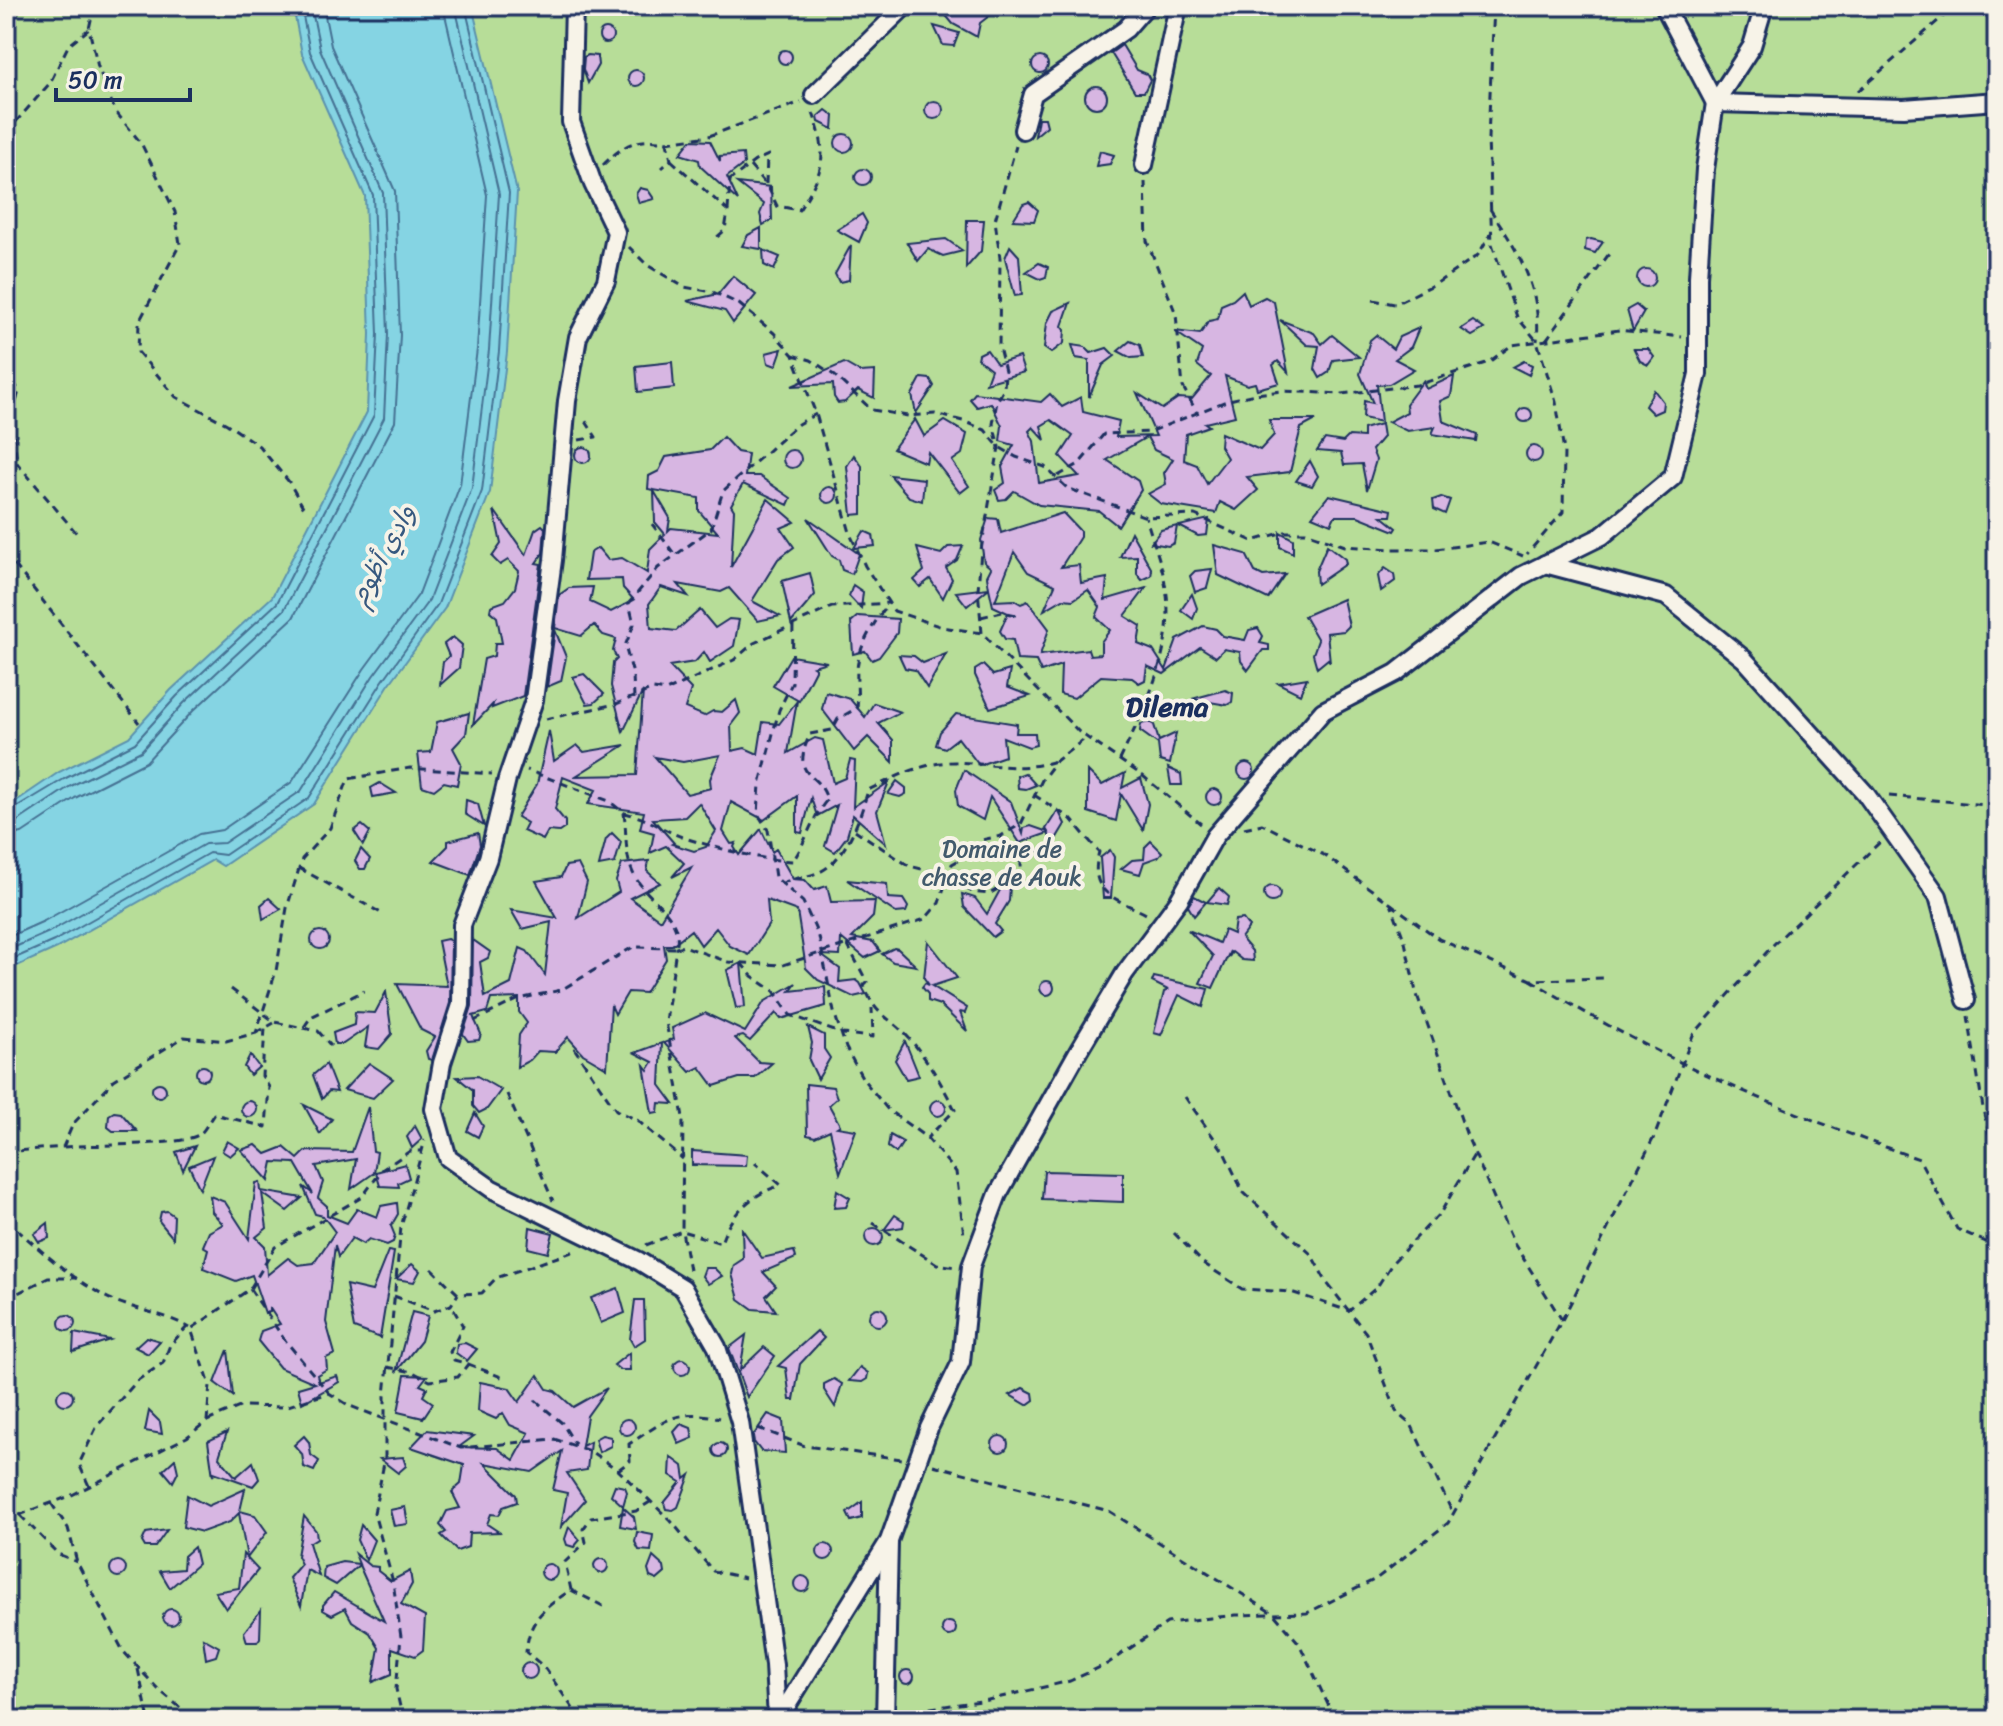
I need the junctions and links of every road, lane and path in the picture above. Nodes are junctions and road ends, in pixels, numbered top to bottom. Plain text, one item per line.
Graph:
1 (94, 6) edge
2 (574, 6) edge
3 (905, 6) edge
4 (1146, 6) edge
5 (1178, 6) edge
6 (1494, 6) edge
7 (1664, 6) edge
8 (1764, 6) edge
9 (1955, 6) edge
10 (89, 29) junction
11 (810, 97) junction
12 (1997, 101) edge
13 (1715, 103) junction
14 (1841, 106) junction
15 (1023, 130) joint
16 (6, 133) edge
17 (667, 142) junction
18 (773, 153) dead end
19 (767, 156) junction
20 (671, 160) junction
21 (1144, 165) joint
22 (750, 166) junction
23 (662, 168) dead end
24 (589, 173) junction
25 (766, 185) junction
26 (1490, 208) junction
27 (728, 211) junction
28 (616, 232) junction
29 (1491, 233) junction
30 (716, 238) dead end
31 (1609, 254) dead end
32 (1373, 300) dead end
33 (1698, 339) junction
34 (1546, 340) junction
35 (1537, 341) junction
36 (793, 355) junction
37 (6, 369) edge
38 (1197, 413) junction
39 (816, 414) junction
40 (999, 447) junction
41 (1058, 476) junction
42 (306, 512) dead end
43 (1146, 517) junction
44 (652, 524) dead end
45 (79, 536) dead end
46 (6, 554) edge
47 (675, 555) junction
48 (1525, 557) junction
49 (1545, 564) junction
50 (889, 603) junction
51 (1021, 616) dead end
52 (981, 617) junction
53 (793, 625) junction
54 (982, 633) junction
55 (634, 699) junction
56 (139, 723) dead end
57 (526, 723) junction
58 (1087, 737) junction
59 (1120, 760) junction
60 (1056, 761) junction
61 (510, 770) junction
62 (1865, 793) junction
63 (1033, 795) junction
64 (1997, 811) edge
65 (624, 813) junction
66 (855, 830) junction
67 (1892, 831) junction
68 (1001, 836) junction
69 (1215, 836) junction
70 (1007, 844) junction
71 (1064, 856) dead end
72 (773, 860) junction
73 (299, 868) junction
74 (948, 875) junction
75 (781, 884) junction
76 (1391, 904) junction
77 (381, 913) dead end
78 (1162, 923) junction
79 (847, 944) junction
80 (676, 948) junction
81 (824, 952) junction
82 (741, 962) junction
83 (1604, 978) dead end
84 (1531, 980) junction
85 (231, 989) dead end
86 (364, 991) dead end
87 (1966, 1000) joint
88 (872, 1008) junction
89 (263, 1013) junction
90 (275, 1022) junction
91 (454, 1026) junction
92 (304, 1027) junction
93 (265, 1028) junction
94 (256, 1033) junction
95 (843, 1034) junction
96 (331, 1046) dead end
97 (574, 1048) dead end
98 (1683, 1062) junction
99 (507, 1094) dead end
100 (1185, 1097) dead end
101 (426, 1137) dead end
102 (927, 1138) junction
103 (63, 1147) junction
104 (422, 1151) junction
105 (6, 1152) edge
106 (1475, 1154) junction
107 (683, 1159) junction
108 (755, 1163) dead end
109 (1997, 1164) edge
110 (6, 1220) edge
111 (562, 1222) junction
112 (873, 1223) dead end
113 (682, 1231) junction
114 (1174, 1233) dead end
115 (605, 1243) junction
116 (1997, 1247) edge
117 (624, 1253) junction
118 (432, 1269) dead end
119 (970, 1271) junction
120 (78, 1278) junction
121 (250, 1289) junction
122 (458, 1294) junction
123 (686, 1294) junction
124 (394, 1296) junction
125 (6, 1299) edge
126 (451, 1305) junction
127 (1349, 1311) junction
128 (1562, 1320) junction
129 (189, 1328) junction
130 (468, 1364) junction
131 (387, 1367) junction
132 (504, 1378) dead end
133 (329, 1393) junction
134 (535, 1400) dead end
135 (385, 1416) junction
136 (207, 1421) junction
137 (740, 1422) junction
138 (576, 1446) junction
139 (918, 1461) junction
140 (618, 1470) junction
141 (89, 1486) junction
142 (650, 1502) junction
143 (51, 1503) junction
144 (20, 1515) junction
145 (1453, 1515) junction
146 (6, 1520) edge
147 (889, 1541) junction
148 (77, 1562) junction
149 (763, 1583) junction
150 (571, 1590) junction
151 (607, 1608) dead end
152 (1274, 1614) junction
153 (137, 1666) junction
154 (885, 1717) edge
155 (149, 1720) edge
156 (195, 1720) edge
157 (403, 1720) edge
158 (581, 1720) edge
159 (777, 1720) edge
160 (809, 1720) edge
161 (1339, 1720) edge

1 - 10 path
2 - 24 street
3 - 11 street
4 - 15 street
5 - 21 street
6 - 26 path
7 - 13 street
8 - 13 street
9 - 14 path
10 - 16 path
10 - 42 path
11 - 17 path
11 - 25 path
12 - 14 street
13 - 14 street
13 - 33 street
15 - 40 path
17 - 20 path
17 - 24 path
18 - 19 path
19 - 22 path
19 - 25 path
20 - 23 path
20 - 27 path
21 - 38 path
22 - 25 path
22 - 27 path
24 - 28 street
26 - 29 path
26 - 35 path
27 - 30 path
28 - 36 path
28 - 57 street
29 - 32 path
29 - 35 path
31 - 34 path
33 - 34 path
33 - 49 street
34 - 35 path
35 - 38 path
35 - 48 path
36 - 39 path
36 - 40 path
37 - 45 path
38 - 41 path
39 - 47 path
39 - 50 path
40 - 41 path
40 - 52 path
41 - 43 path
43 - 48 path
43 - 59 path
44 - 47 path
46 - 56 path
47 - 55 path
48 - 49 path
49 - 62 street
49 - 69 street
50 - 53 path
50 - 54 path
50 - 72 path
51 - 52 path
52 - 54 path
53 - 55 path
53 - 72 path
54 - 58 path
55 - 57 path
57 - 61 street
58 - 59 path
58 - 60 path
59 - 69 path
60 - 63 path
60 - 66 path
61 - 65 path
61 - 73 path
61 - 91 street
62 - 64 path
62 - 67 street
63 - 68 path
63 - 78 path
65 - 72 path
65 - 80 path
66 - 74 path
66 - 75 path
67 - 87 street
67 - 98 path
68 - 70 path
68 - 74 path
69 - 76 path
69 - 78 street
70 - 71 path
70 - 74 path
72 - 75 path
73 - 77 path
73 - 89 path
74 - 79 path
75 - 81 path
76 - 84 path
76 - 106 path
78 - 119 street
79 - 81 path
79 - 88 path
80 - 82 path
80 - 91 path
80 - 107 path
81 - 82 path
81 - 95 path
82 - 95 path
83 - 84 path
84 - 98 path
85 - 89 path
86 - 92 path
87 - 109 path
88 - 95 path
88 - 102 path
89 - 90 path
89 - 94 path
90 - 92 path
90 - 93 path
91 - 111 street
92 - 96 path
93 - 94 path
93 - 103 path
94 - 103 path
95 - 102 path
97 - 107 path
98 - 116 path
98 - 128 path
99 - 111 path
100 - 127 path
101 - 104 path
102 - 119 path
103 - 105 path
104 - 121 path
104 - 124 path
106 - 127 path
106 - 128 path
107 - 113 path
108 - 113 path
110 - 120 path
111 - 115 street
112 - 119 path
113 - 117 path
113 - 123 path
114 - 127 path
115 - 117 street
115 - 122 path
117 - 123 street
118 - 122 path
119 - 139 street
120 - 125 path
120 - 129 path
121 - 129 path
121 - 133 path
122 - 126 path
123 - 137 street
124 - 126 path
124 - 131 path
126 - 130 path
127 - 145 path
128 - 145 path
129 - 136 path
129 - 141 path
130 - 131 path
130 - 132 path
131 - 135 path
133 - 135 path
133 - 136 path
134 - 138 path
135 - 138 path
135 - 157 path
136 - 141 path
137 - 139 path
137 - 140 path
137 - 149 street
138 - 140 path
139 - 147 street
139 - 152 path
140 - 142 path
141 - 143 path
142 - 149 path
142 - 150 path
143 - 144 path
143 - 148 path
144 - 146 path
144 - 148 path
145 - 152 path
147 - 154 street
147 - 159 street
148 - 153 path
149 - 159 street
150 - 151 path
150 - 158 path
152 - 154 path
152 - 161 path
153 - 155 path
153 - 156 path
154 - 160 path

